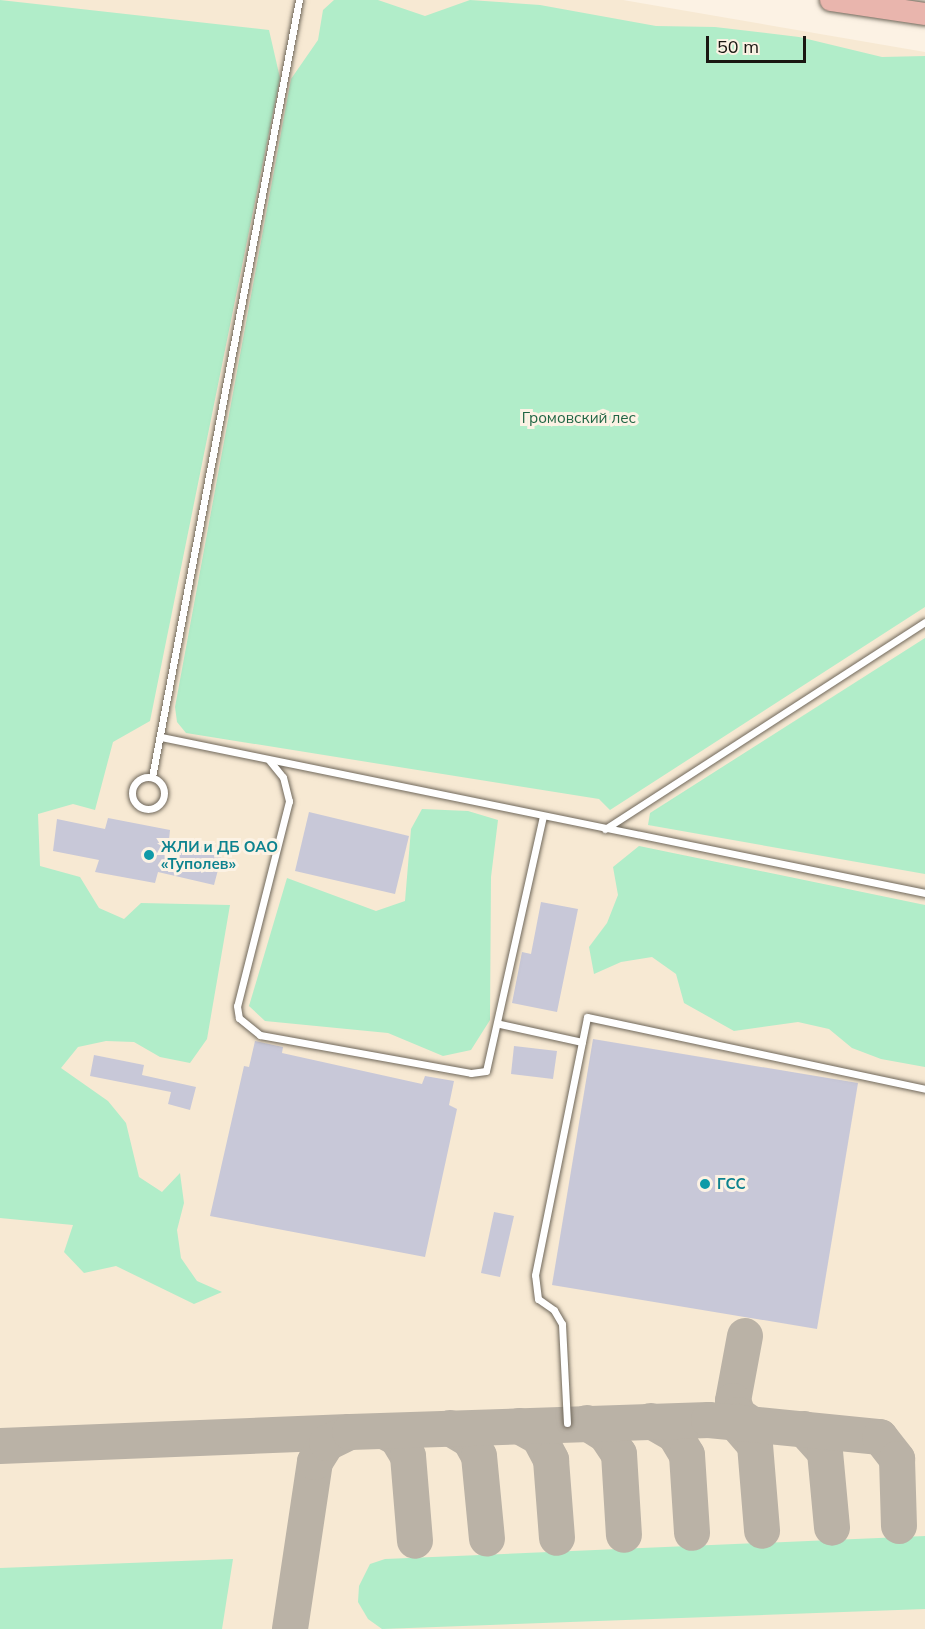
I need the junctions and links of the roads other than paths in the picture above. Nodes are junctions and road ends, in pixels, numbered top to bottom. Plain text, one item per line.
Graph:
1 (299, 0) edge
2 (831, 0) edge
3 (925, 14) edge
4 (925, 622) edge
5 (161, 737) junction
6 (269, 760) junction
7 (152, 777) junction
8 (543, 816) junction
9 (605, 829) junction
10 (925, 893) edge
11 (500, 1024) junction
12 (582, 1041) junction
13 (925, 1089) edge
14 (567, 1423) dead end

1 - 5 lane
2 - 3 main road
4 - 9 lane
5 - 6 lane
5 - 7 lane
6 - 8 lane
6 - 11 lane
7 - 7 lane
8 - 9 lane
8 - 11 lane
9 - 10 lane
11 - 12 lane
12 - 13 lane
12 - 14 lane

